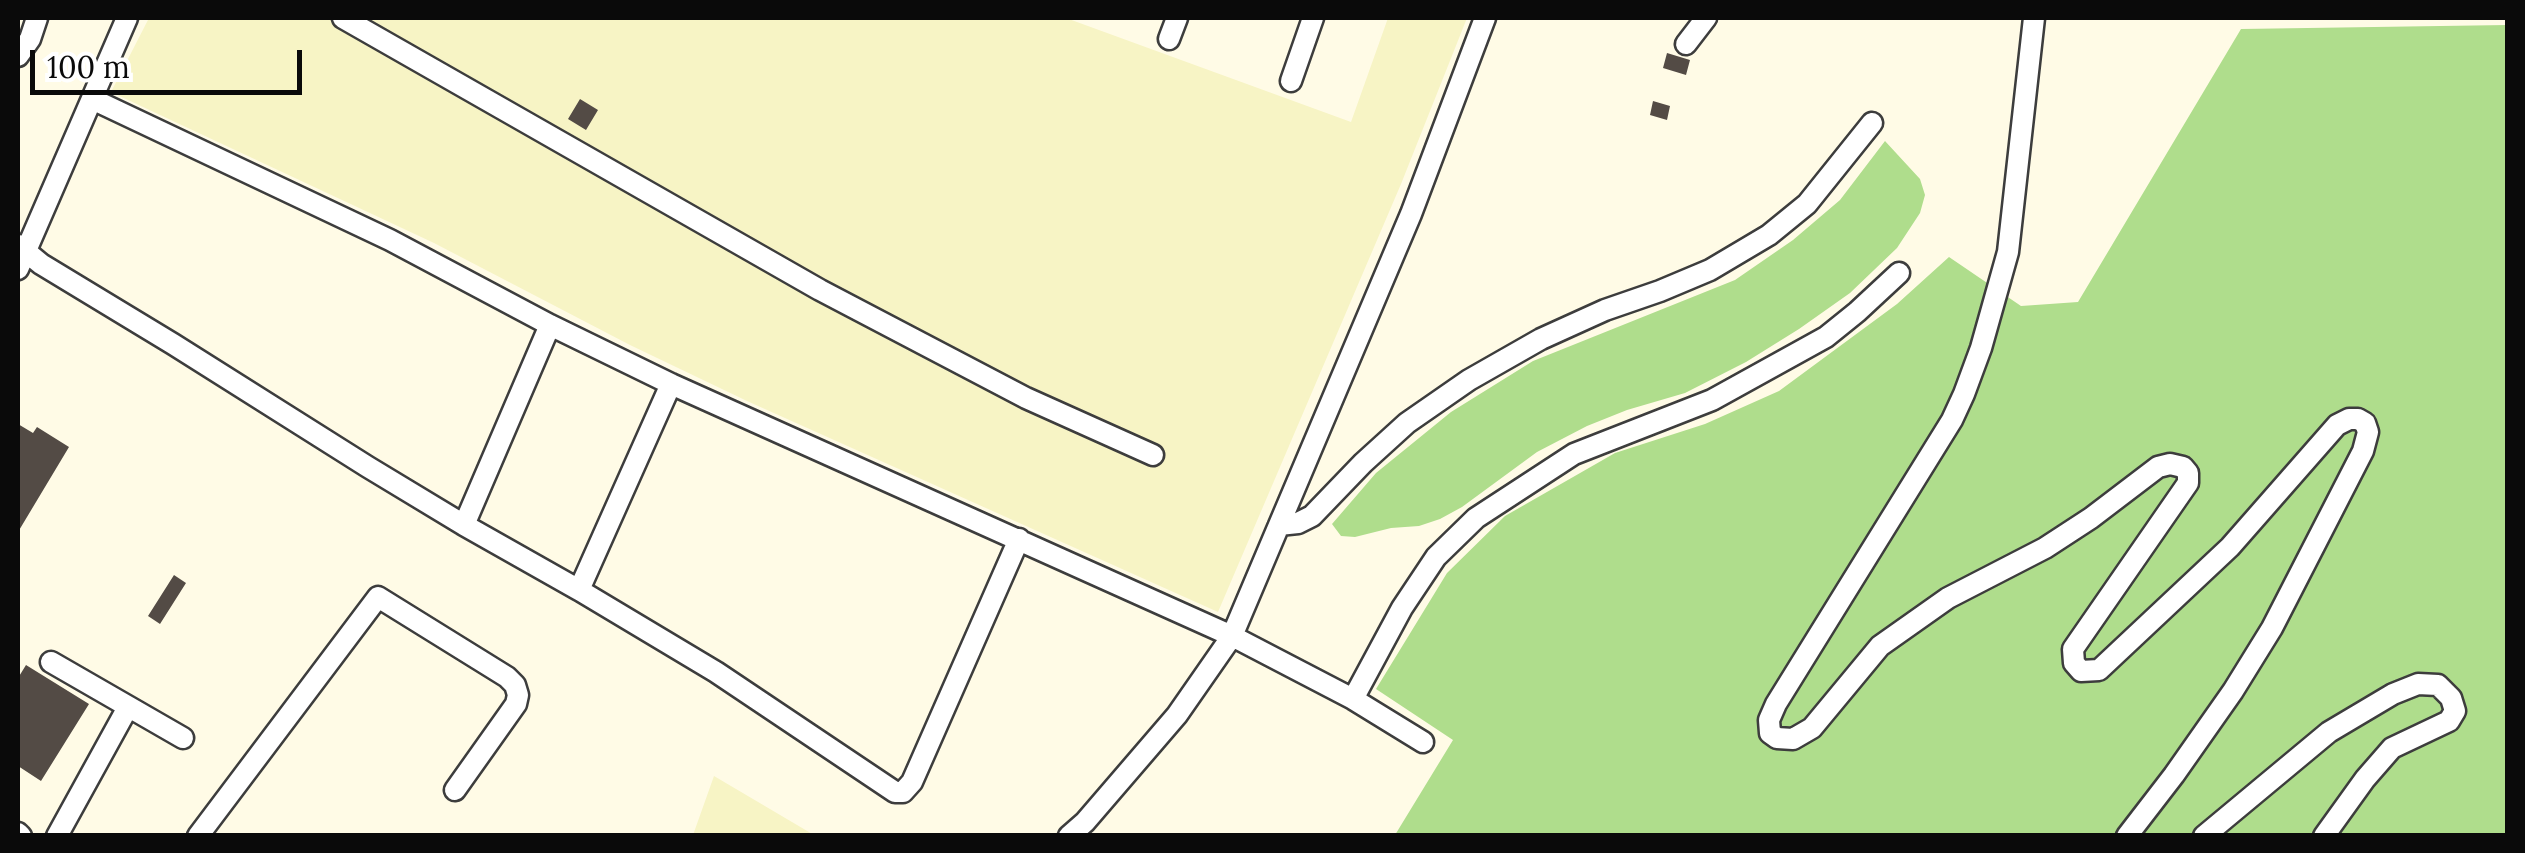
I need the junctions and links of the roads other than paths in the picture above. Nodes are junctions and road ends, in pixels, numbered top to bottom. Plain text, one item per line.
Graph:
1 (37, 18) edge
2 (127, 18) edge
3 (343, 18) edge
4 (1177, 18) edge
5 (1313, 18) edge
6 (1486, 18) edge
7 (1706, 18) edge
8 (2034, 18) edge
9 (1169, 39) dead end
10 (1686, 44) dead end
11 (18, 56) edge
12 (1291, 81) dead end
13 (92, 98) junction
14 (1872, 123) dead end
15 (20, 255) edge
16 (1899, 273) dead end
17 (550, 325) junction
18 (672, 384) junction
19 (1152, 455) dead end
20 (1279, 525) junction
21 (464, 526) junction
22 (1019, 539) junction
23 (580, 590) junction
24 (1232, 636) junction
25 (51, 662) dead end
26 (1353, 699) junction
27 (128, 707) junction
28 (183, 738) dead end
29 (1422, 742) dead end
30 (455, 790) dead end
31 (57, 836) edge
32 (198, 836) edge
33 (1069, 836) edge
34 (2127, 836) edge
35 (2204, 836) edge
36 (2324, 836) edge

1 - 11 street
2 - 13 street
3 - 19 street
4 - 9 street
5 - 12 street
6 - 20 street
7 - 10 street
8 - 34 street
13 - 15 street
13 - 17 street
14 - 20 street
15 - 21 street
16 - 26 street
17 - 18 street
17 - 21 street
18 - 22 street
18 - 23 street
20 - 24 street
21 - 23 street
22 - 23 street
22 - 24 street
24 - 26 street
24 - 33 street
25 - 27 street
26 - 29 street
27 - 28 street
27 - 31 street
30 - 32 street
35 - 36 street

